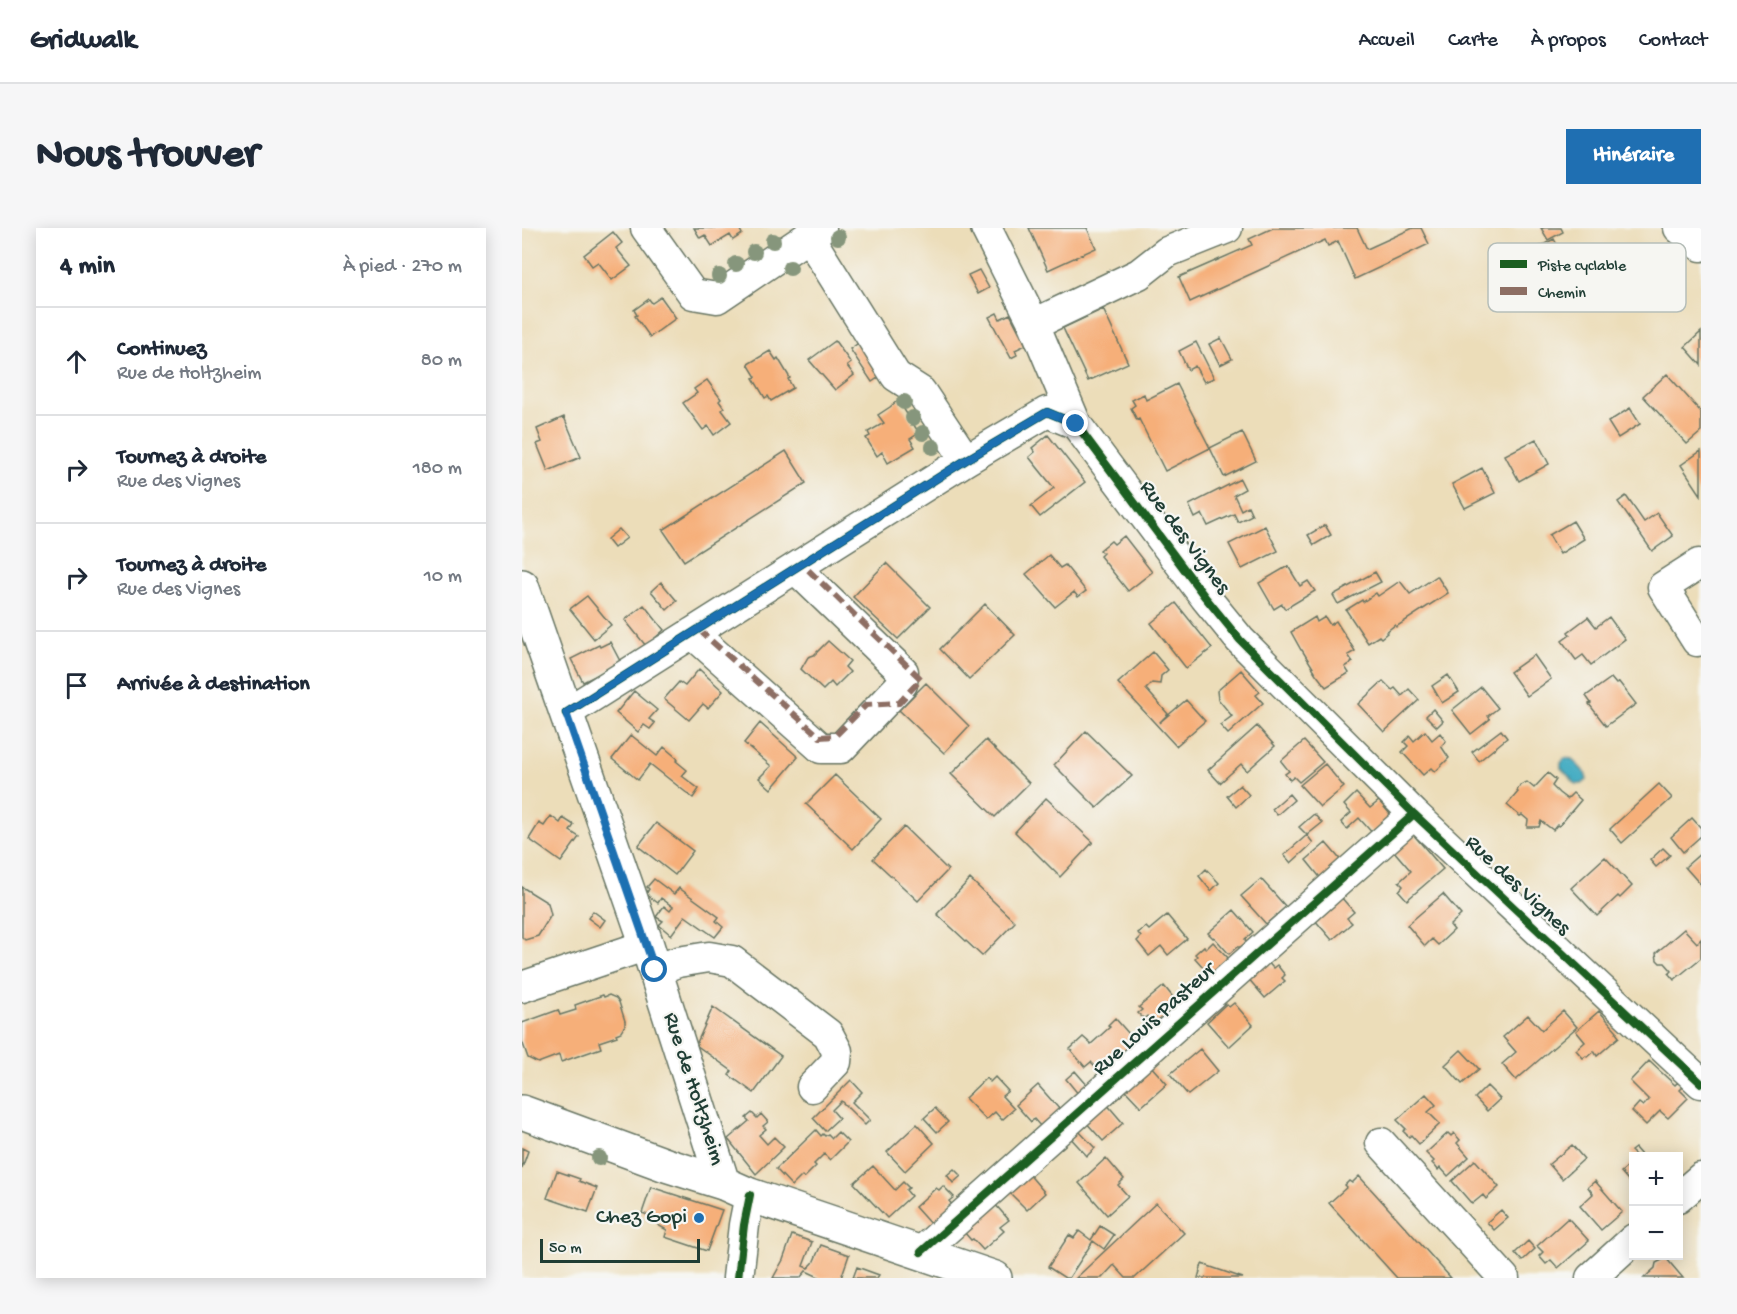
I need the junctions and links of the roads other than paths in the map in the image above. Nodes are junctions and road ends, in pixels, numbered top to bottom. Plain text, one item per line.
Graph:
1 (646, 228) edge
2 (986, 228) edge
3 (1227, 228) edge
4 (1679, 228) edge
5 (815, 233) edge
6 (1701, 246) edge
7 (1034, 324) junction
8 (1076, 424) junction
9 (966, 460) junction
10 (1700, 565) edge
11 (795, 568) junction
12 (522, 586) edge
13 (692, 633) junction
14 (1697, 641) dead end
15 (566, 713) junction
16 (1414, 814) junction
17 (651, 958) junction
18 (522, 987) edge
19 (1701, 1083) edge
20 (812, 1087) dead end
21 (522, 1112) edge
22 (1382, 1143) dead end
23 (1701, 1178) edge
24 (737, 1189) junction
25 (1683, 1194) edge
26 (1629, 1244) edge
27 (921, 1252) junction
28 (738, 1278) edge
29 (995, 1278) edge
30 (1504, 1278) edge
31 (1591, 1278) edge

1 - 5 street
2 - 7 street, Rue des Vignes
3 - 7 street
4 - 6 street
5 - 9 street
7 - 8 street, Rue des Vignes
8 - 9 street
8 - 16 street, Rue des Vignes
9 - 11 street
10 - 14 street
11 - 13 street
11 - 13 street
12 - 15 main road, Rue de Holtzheim
13 - 15 street
15 - 17 main road, Rue de Holtzheim
16 - 19 street, Rue des Vignes
16 - 27 street, Rue Louis Pasteur
17 - 18 street
17 - 20 street
17 - 24 main road, Rue de Holtzheim
21 - 24 main road
22 - 30 street
23 - 25 street
24 - 27 main road
24 - 28 street
26 - 31 street
27 - 29 main road

